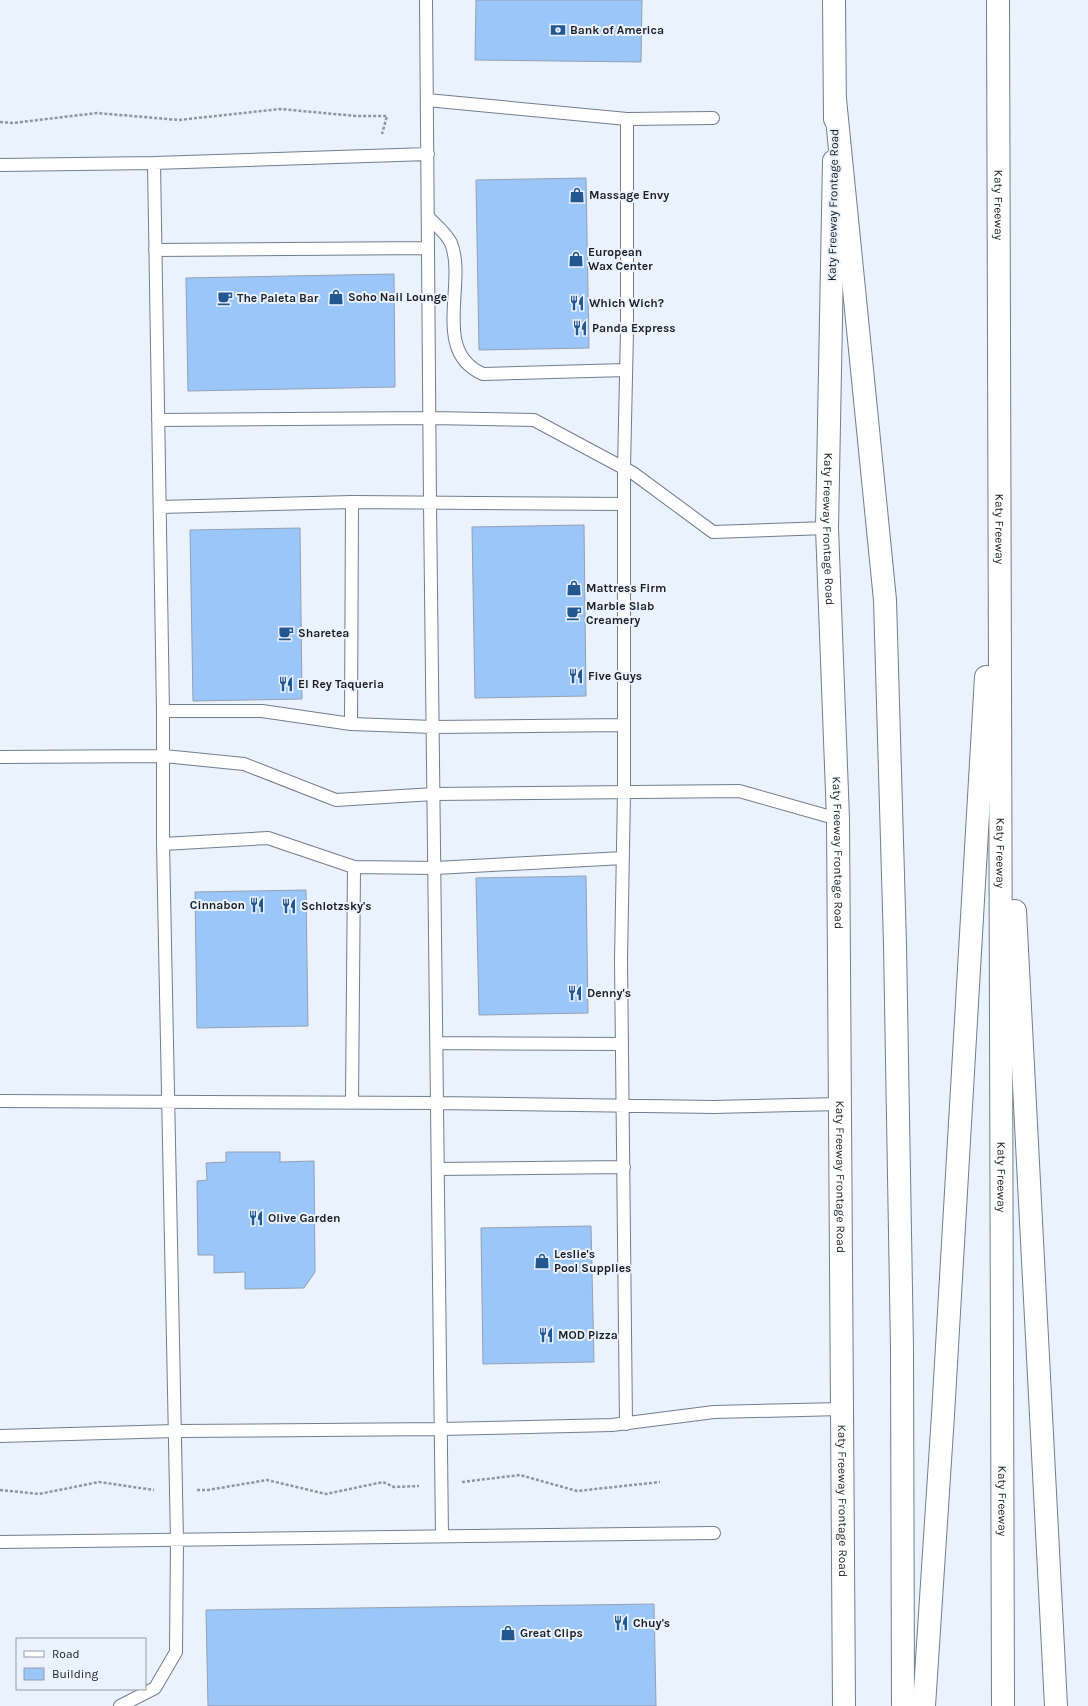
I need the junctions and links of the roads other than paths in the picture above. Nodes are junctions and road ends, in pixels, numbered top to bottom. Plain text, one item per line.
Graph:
1 (426, 0) edge
2 (834, 0) edge
3 (998, 0) edge
4 (835, 99) junction
5 (427, 100) junction
6 (713, 118) dead end
7 (627, 119) junction
8 (428, 154) junction
9 (154, 163) junction
10 (0, 165) edge
11 (428, 218) junction
12 (428, 248) junction
13 (155, 250) junction
14 (626, 370) junction
15 (430, 418) junction
16 (158, 420) junction
17 (999, 466) junction
18 (624, 468) junction
19 (352, 502) junction
20 (430, 504) junction
21 (624, 504) junction
22 (160, 507) junction
23 (827, 528) junction
24 (1000, 630) junction
25 (163, 712) junction
26 (351, 724) junction
27 (624, 725) junction
28 (434, 727) junction
29 (164, 756) junction
30 (0, 757) edge
31 (624, 792) junction
32 (434, 794) junction
33 (838, 819) junction
34 (163, 844) junction
35 (623, 858) junction
36 (354, 866) junction
37 (435, 868) junction
38 (437, 1043) junction
39 (622, 1044) junction
40 (0, 1101) edge
41 (169, 1101) junction
42 (352, 1102) junction
43 (438, 1103) junction
44 (840, 1104) junction
45 (623, 1105) junction
46 (624, 1167) junction
47 (438, 1169) junction
48 (842, 1409) junction
49 (626, 1424) junction
50 (441, 1429) junction
51 (175, 1431) junction
52 (0, 1436) edge
53 (714, 1533) dead end
54 (442, 1536) junction
55 (176, 1540) junction
56 (0, 1542) edge
57 (120, 1706) edge
58 (844, 1706) edge
59 (903, 1706) edge
60 (924, 1706) edge
61 (1003, 1706) edge
62 (1056, 1706) edge

1 - 5 lane
2 - 4 main road, Katy Freeway Frontage Road
3 - 17 main road, Katy Freeway
4 - 23 main road, Katy Freeway Frontage Road
4 - 59 main road
5 - 7 lane
5 - 8 lane
6 - 7 lane
7 - 14 lane
8 - 9 lane
8 - 11 lane
9 - 10 lane
9 - 13 lane
11 - 12 lane
11 - 14 lane
12 - 13 lane
12 - 15 lane
13 - 16 lane
14 - 18 lane
15 - 16 lane
15 - 18 lane
15 - 20 lane
16 - 22 lane
17 - 24 main road, Katy Freeway
17 - 60 main road
18 - 21 lane
18 - 23 lane
19 - 20 lane
19 - 22 lane
19 - 26 lane
20 - 21 lane
20 - 28 lane
21 - 27 lane
22 - 25 lane
23 - 33 main road, Katy Freeway Frontage Road
24 - 61 main road, Katy Freeway
24 - 62 main road
25 - 26 lane
25 - 29 lane
26 - 28 lane
27 - 28 lane
27 - 31 lane
28 - 32 lane
29 - 30 lane
29 - 32 lane
29 - 34 lane
31 - 32 lane
31 - 33 lane
31 - 35 lane
32 - 37 lane
33 - 44 main road, Katy Freeway Frontage Road
34 - 36 lane
34 - 41 lane
35 - 37 lane
35 - 39 lane
36 - 37 lane
36 - 42 lane
37 - 38 lane
38 - 39 lane
38 - 43 lane
39 - 45 lane
40 - 41 lane
41 - 42 lane
41 - 51 lane
42 - 43 lane
43 - 45 lane
43 - 47 lane
44 - 45 lane
44 - 48 main road, Katy Freeway Frontage Road
45 - 46 lane
46 - 47 lane
46 - 49 lane
47 - 50 lane
48 - 49 lane
48 - 58 main road, Katy Freeway Frontage Road
49 - 50 lane
50 - 51 lane
50 - 54 lane
51 - 52 lane
51 - 55 lane
53 - 54 lane
54 - 55 lane
55 - 56 lane
55 - 57 lane

